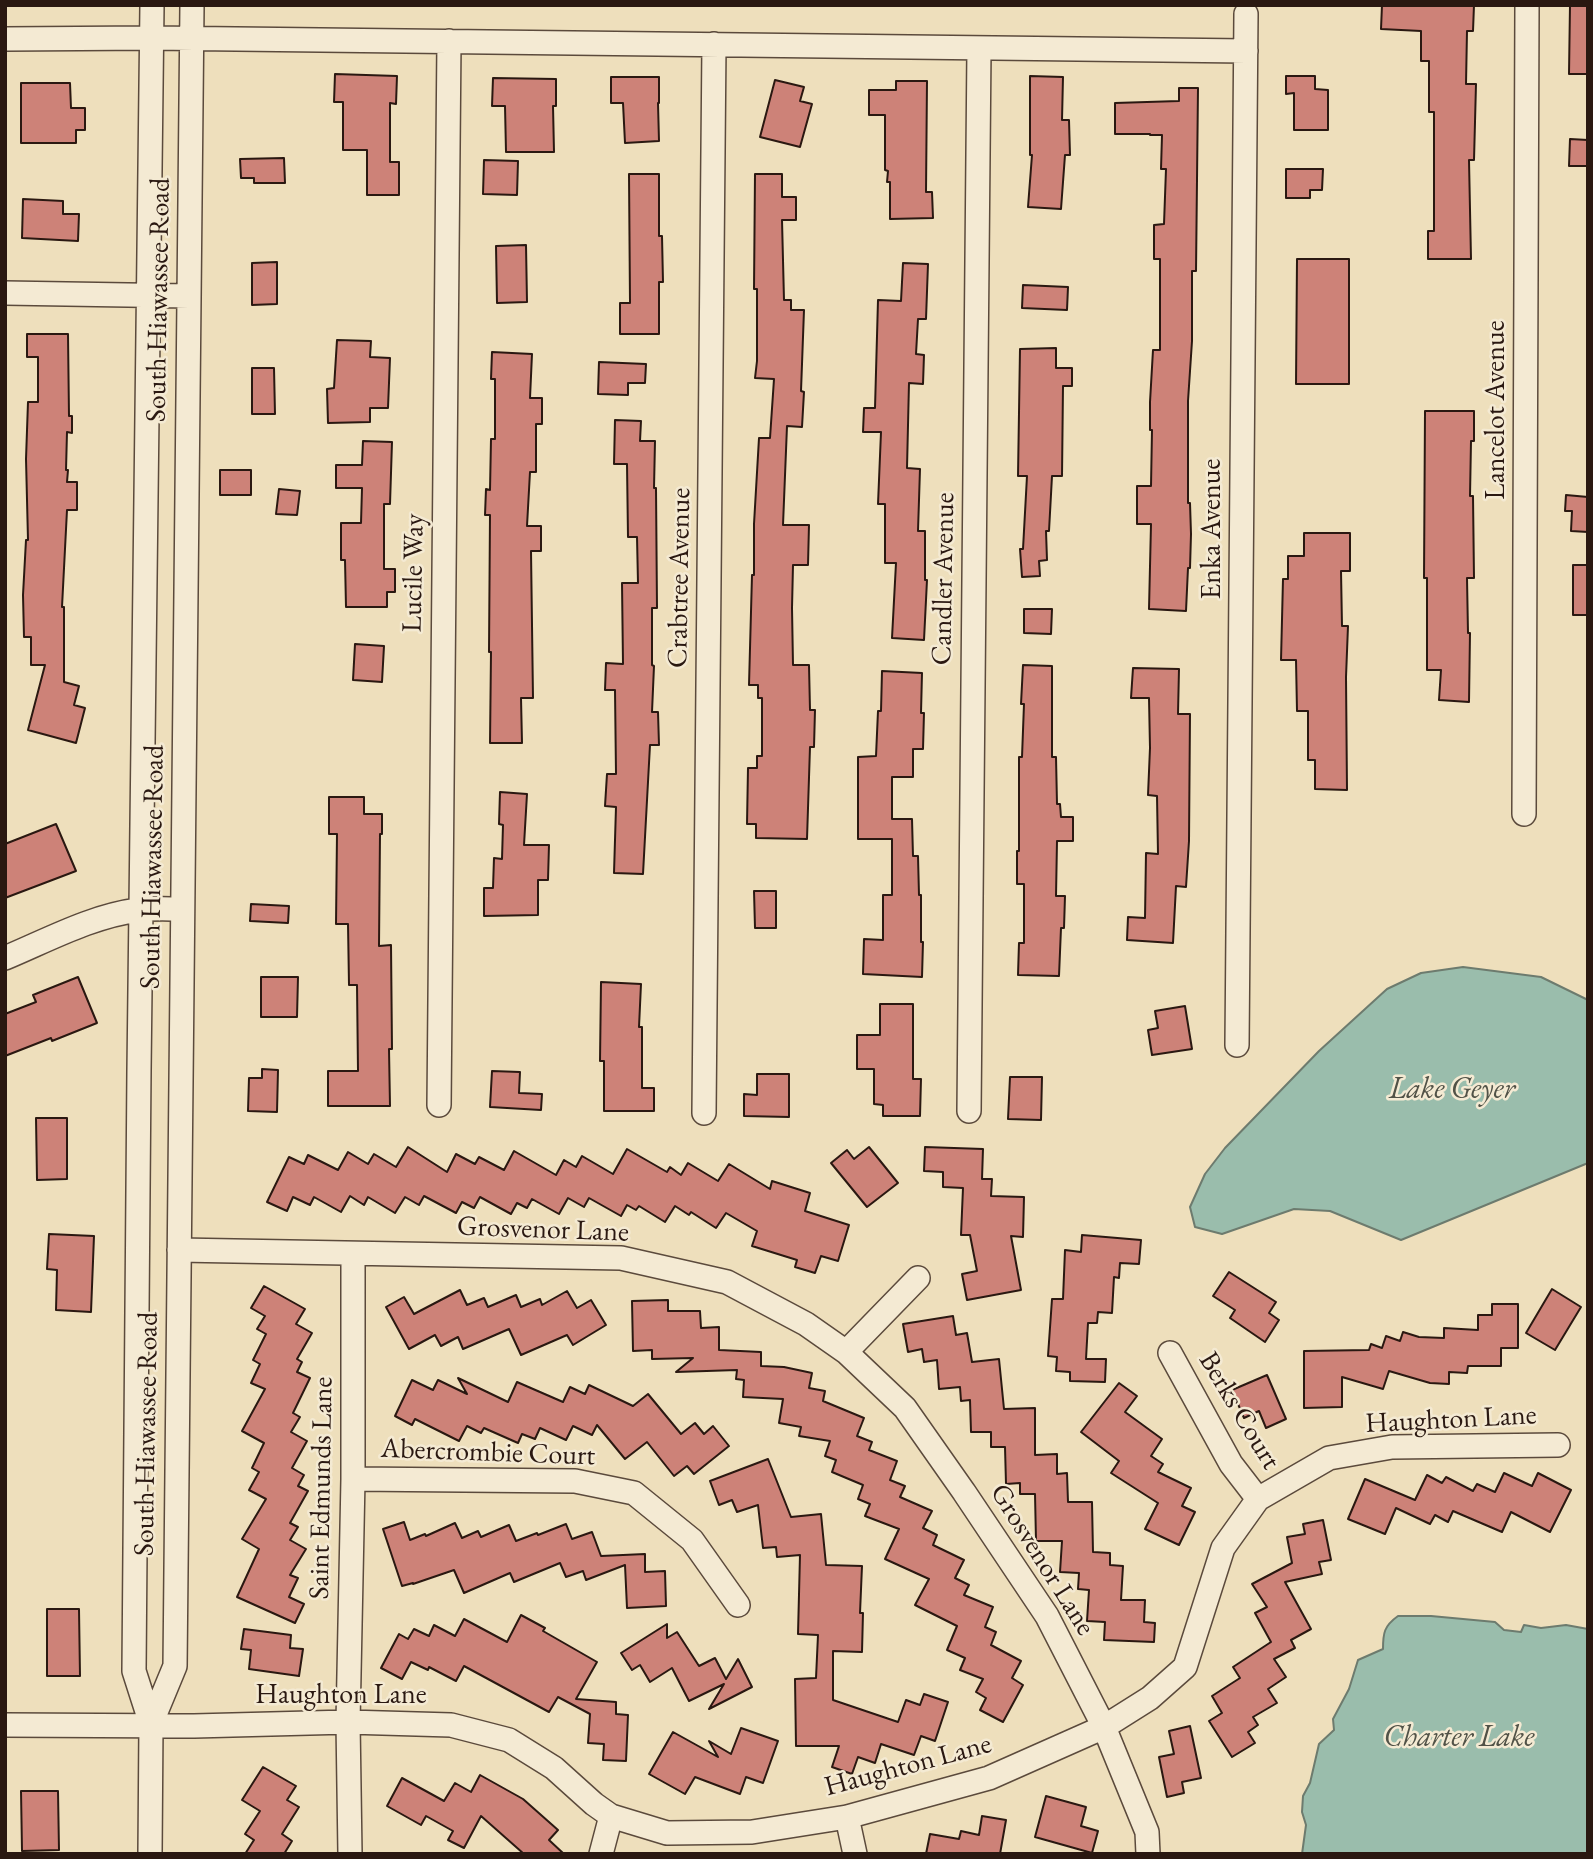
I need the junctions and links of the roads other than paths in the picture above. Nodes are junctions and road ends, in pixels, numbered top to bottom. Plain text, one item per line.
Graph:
1 (152, 5) edge
2 (192, 5) edge
3 (1527, 5) edge
4 (1246, 14) dead end
5 (5, 38) edge
6 (152, 38) junction
7 (191, 39) junction
8 (449, 41) junction
9 (714, 44) junction
10 (979, 48) junction
11 (1245, 51) junction
12 (5, 293) edge
13 (148, 296) junction
14 (189, 296) junction
15 (1524, 814) dead end
16 (141, 909) junction
17 (182, 909) junction
18 (5, 958) edge
19 (1237, 1045) dead end
20 (439, 1105) dead end
21 (969, 1111) dead end
22 (704, 1113) dead end
23 (179, 1250) junction
24 (352, 1254) junction
25 (918, 1278) dead end
26 (846, 1352) junction
27 (1170, 1353) dead end
28 (1558, 1445) dead end
29 (353, 1479) junction
30 (1258, 1499) junction
31 (738, 1605) dead end
32 (348, 1722) junction
33 (151, 1724) junction
34 (5, 1725) edge
35 (1104, 1727) junction
36 (611, 1816) junction
37 (847, 1817) junction
38 (150, 1854) edge
39 (350, 1854) edge
40 (601, 1854) edge
41 (855, 1854) edge
42 (1148, 1854) edge

1 - 6 street, South Hiawassee Road
2 - 7 street, South Hiawassee Road
3 - 15 street, Lancelot Avenue
4 - 11 street, Enka Avenue
5 - 6 street
6 - 7 street
6 - 13 street, South Hiawassee Road
7 - 8 street
7 - 14 street, South Hiawassee Road
8 - 9 street
8 - 20 street, Lucile Way
9 - 10 street
9 - 22 street, Crabtree Avenue
10 - 11 street
10 - 21 street, Candler Avenue
11 - 19 street, Enka Avenue
12 - 13 street
13 - 14 street
13 - 16 street, South Hiawassee Road
14 - 17 street, South Hiawassee Road
16 - 17 street
16 - 18 street
16 - 33 street, South Hiawassee Road
17 - 23 street, South Hiawassee Road
23 - 24 street, Grosvenor Lane
23 - 33 street, South Hiawassee Road
24 - 26 street, Grosvenor Lane
24 - 29 street, Saint Edmunds Lane
25 - 26 street
26 - 35 street, Grosvenor Lane
27 - 30 street, Berks Court
28 - 30 street, Haughton Lane
29 - 31 street, Abercrombie Court
29 - 32 street, Saint Edmunds Lane
30 - 35 street, Haughton Lane
32 - 33 street, Haughton Lane
32 - 36 street, Haughton Lane
32 - 39 street, Saint Edmunds Lane
33 - 34 street, Haughton Lane
33 - 38 street, South Hiawassee Road
35 - 37 street, Haughton Lane
35 - 42 street, Grosvenor Lane
36 - 37 street, Haughton Lane
36 - 40 street
37 - 41 street

